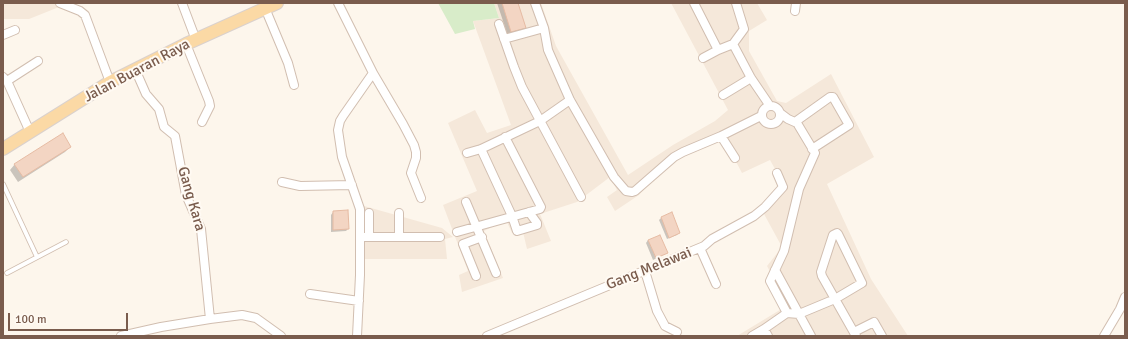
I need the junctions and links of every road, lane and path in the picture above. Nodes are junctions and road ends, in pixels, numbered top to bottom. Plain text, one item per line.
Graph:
1 (60, 3) edge
2 (182, 3) edge
3 (277, 3) edge
4 (338, 3) edge
5 (535, 3) edge
6 (694, 3) edge
7 (736, 3) edge
8 (265, 8) junction
9 (499, 24) dead end
10 (544, 28) junction
11 (15, 30) dead end
12 (3, 35) edge
13 (504, 38) junction
14 (191, 42) junction
15 (733, 44) junction
16 (718, 50) junction
17 (703, 58) dead end
18 (38, 61) dead end
19 (135, 69) junction
20 (373, 73) junction
21 (751, 78) junction
22 (5, 79) edge
23 (110, 82) junction
24 (294, 85) dead end
25 (723, 95) dead end
26 (570, 100) junction
27 (770, 106) junction
28 (780, 113) junction
29 (761, 116) junction
30 (540, 121) junction
31 (202, 122) dead end
32 (794, 122) junction
33 (30, 132) junction
34 (722, 136) junction
35 (505, 137) junction
36 (3, 149) edge
37 (481, 149) junction
38 (812, 149) junction
39 (468, 153) dead end
40 (735, 158) dead end
41 (778, 173) dead end
42 (282, 182) dead end
43 (3, 184) edge
44 (352, 185) junction
45 (581, 197) dead end
46 (421, 198) dead end
47 (466, 202) dead end
48 (529, 212) junction
49 (369, 213) dead end
50 (399, 213) dead end
51 (512, 216) junction
52 (477, 226) junction
53 (457, 232) dead end
54 (364, 237) junction
55 (398, 237) junction
56 (440, 237) dead end
57 (482, 237) junction
58 (66, 242) dead end
59 (700, 248) junction
60 (37, 257) junction
61 (775, 270) junction
62 (645, 271) junction
63 (496, 272) dead end
64 (7, 273) dead end
65 (476, 276) dead end
66 (716, 284) dead end
67 (310, 294) dead end
68 (1125, 297) edge
69 (835, 298) junction
70 (359, 301) junction
71 (787, 313) junction
72 (799, 314) junction
73 (210, 319) junction
74 (677, 332) dead end
75 (766, 332) edge
76 (142, 334) edge
77 (855, 334) edge
78 (121, 336) edge
79 (281, 336) edge
80 (357, 336) edge
81 (487, 336) edge
82 (752, 336) edge
83 (811, 336) edge
84 (882, 336) edge
85 (1104, 336) edge

1 - 23 street
2 - 14 street
3 - 8 main road, Jalan Buaran Raya
4 - 20 street
5 - 10 street
6 - 16 street
7 - 15 street
8 - 14 main road, Jalan Buaran Raya
8 - 24 street
9 - 13 street
10 - 13 street
10 - 26 street
11 - 12 street
13 - 30 street
14 - 19 main road, Jalan Buaran Raya
14 - 31 street
15 - 16 street
15 - 21 street
16 - 17 street
18 - 22 street
19 - 23 main road, Jalan Buaran Raya
19 - 73 street, Gang Kara
20 - 44 street
20 - 46 street
21 - 25 street
21 - 27 street
22 - 33 street
23 - 33 main road, Jalan Buaran Raya
26 - 30 street
26 - 34 street
27 - 28 street
27 - 29 street
28 - 29 street
28 - 32 street
29 - 34 street
30 - 35 street
30 - 45 street
32 - 38 street
32 - 38 street
33 - 36 main road, Jalan Buaran Raya
34 - 40 street
35 - 37 street
35 - 48 street
37 - 39 street
37 - 51 street
38 - 61 street
41 - 59 street, Gang Melawai
42 - 44 street
43 - 60 lane
44 - 54 street
47 - 52 street
48 - 51 street
48 - 51 street
49 - 54 street
50 - 55 street
51 - 52 street
52 - 53 street
52 - 57 street
54 - 55 street
54 - 70 street
55 - 56 street
57 - 63 street
57 - 65 street
58 - 60 lane
59 - 62 street, Gang Melawai
59 - 66 street
60 - 64 lane
61 - 71 street
61 - 72 street
62 - 74 street
62 - 81 street, Gang Melawai
67 - 70 street
68 - 85 street
69 - 69 street
69 - 72 street
69 - 77 street
70 - 80 street
71 - 72 street
71 - 75 street
72 - 83 street
73 - 76 street
73 - 79 street
75 - 82 street
76 - 78 street
77 - 84 street

